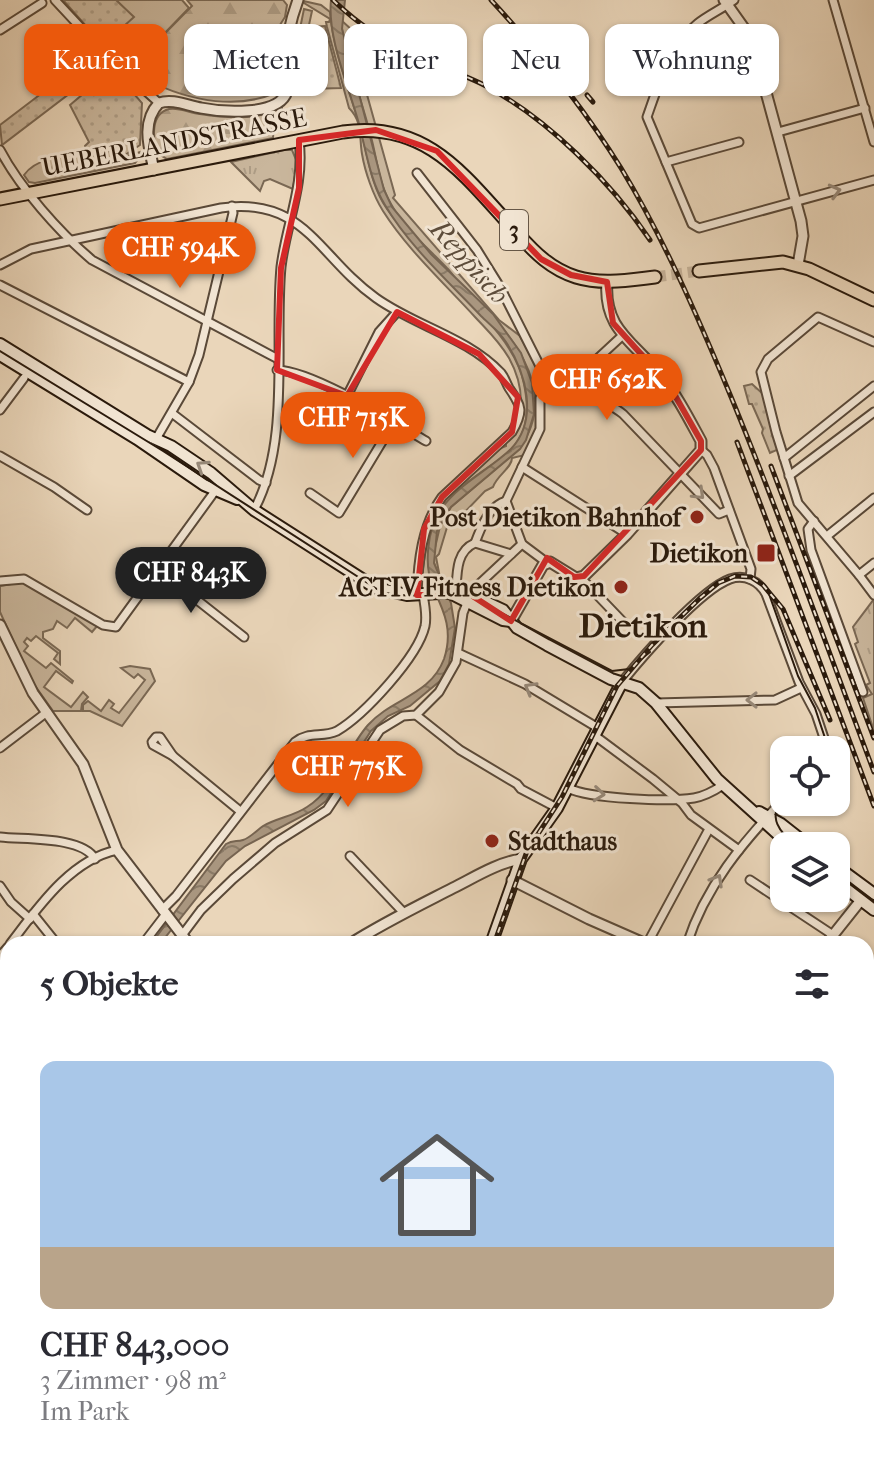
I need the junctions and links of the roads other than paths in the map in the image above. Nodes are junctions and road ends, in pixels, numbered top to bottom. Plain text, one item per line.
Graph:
1 (55, 0) edge
2 (833, 0) edge
3 (729, 2) edge
4 (42, 3) dead end
5 (296, 5) edge
6 (698, 24) edge
7 (742, 24) edge
8 (0, 30) edge
9 (655, 96) edge
10 (768, 96) edge
11 (159, 103) junction
12 (865, 108) junction
13 (778, 132) junction
14 (299, 140) junction
15 (739, 142) dead end
16 (874, 142) edge
17 (0, 150) edge
18 (666, 162) junction
19 (154, 170) junction
20 (417, 173) dead end
21 (874, 180) edge
22 (0, 192) edge
23 (30, 193) junction
24 (0, 199) edge
25 (796, 201) junction
26 (0, 206) edge
27 (232, 206) junction
28 (292, 218) junction
29 (71, 241) junction
30 (0, 265) edge
31 (798, 265) junction
32 (699, 271) tunnel mouth
33 (655, 277) tunnel mouth
34 (607, 282) junction
35 (0, 285) edge
36 (874, 300) edge
37 (397, 312) junction
38 (207, 322) junction
39 (623, 335) junction
40 (874, 342) edge
41 (0, 344) edge
42 (0, 355) edge
43 (278, 359) junction
44 (277, 370) junction
45 (24, 378) dead end
46 (574, 378) junction
47 (189, 382) junction
48 (548, 382) junction
49 (874, 386) edge
50 (347, 396) junction
51 (0, 410) edge
52 (874, 412) edge
53 (173, 414) junction
54 (394, 422) junction
55 (156, 439) junction
56 (426, 441) dead end
57 (701, 450) junction
58 (154, 451) junction
59 (0, 456) edge
60 (784, 458) junction
61 (522, 467) junction
62 (678, 474) junction
63 (789, 476) junction
64 (266, 483) junction
65 (215, 491) junction
66 (310, 493) dead end
67 (874, 498) edge
68 (242, 501) junction
69 (506, 501) junction
70 (87, 510) dead end
71 (254, 510) junction
72 (729, 510) junction
73 (814, 521) junction
74 (627, 534) junction
75 (827, 536) junction
76 (475, 543) junction
77 (522, 544) junction
78 (511, 554) junction
79 (546, 562) junction
80 (874, 563) edge
81 (161, 567) junction
82 (859, 575) junction
83 (580, 577) junction
84 (750, 579) junction
85 (0, 581) edge
86 (454, 590) junction
87 (425, 594) junction
88 (471, 595) junction
89 (874, 595) edge
90 (511, 621) junction
91 (624, 623) dead end
92 (0, 625) edge
93 (244, 637) dead end
94 (458, 653) junction
95 (622, 682) junction
96 (801, 688) junction
97 (863, 692) dead end
98 (656, 703) junction
99 (47, 712) junction
100 (416, 715) junction
101 (596, 731) junction
102 (823, 736) edge
103 (0, 748) edge
104 (173, 756) dead end
105 (723, 785) junction
106 (568, 788) junction
107 (677, 800) junction
108 (557, 808) junction
109 (240, 811) junction
110 (770, 815) edge
111 (766, 820) junction
112 (709, 829) junction
113 (778, 832) edge
114 (786, 832) edge
115 (0, 837) edge
116 (117, 850) junction
117 (739, 850) junction
118 (350, 856) dead end
119 (95, 859) junction
120 (521, 859) junction
121 (850, 876) edge
122 (512, 880) junction
123 (750, 880) dead end
124 (0, 886) edge
125 (850, 892) edge
126 (871, 892) edge
127 (770, 893) edge
128 (861, 900) junction
129 (874, 910) edge
130 (799, 912) edge
131 (404, 913) junction
132 (166, 914) junction
133 (32, 917) junction
134 (180, 930) junction
135 (833, 935) joint
136 (16, 936) edge
137 (50, 936) edge
138 (149, 936) edge
139 (184, 936) edge
140 (364, 936) edge
141 (494, 936) edge
142 (628, 936) edge
143 (651, 936) edge
144 (690, 936) edge

1 - 11 street
2 - 12 street
3 - 6 street
3 - 7 street
4 - 8 street
5 - 11 street
9 - 18 street
10 - 13 street
11 - 19 street
12 - 13 street
12 - 16 street
13 - 25 street
14 - 19 main road, UEBERLANDSTRASSE / 3
14 - 28 street
14 - 34 main road, UEBERLANDSTRASSE / 3
15 - 18 street
17 - 23 street
18 - 25 street
19 - 23 main road, UEBERLANDSTRASSE / 3
20 - 48 street
25 -> 21 street
22 - 23 main road, UEBERLANDSTRASSE / 3
23 - 24 main road, UEBERLANDSTRASSE / 3
23 - 26 main road, UEBERLANDSTRASSE / 3
23 - 29 street
25 - 31 street
27 - 28 street
27 - 29 street
27 - 38 street
28 - 37 street
28 - 43 street
29 - 30 street
29 - 38 street
31 - 32 main road
31 - 36 main road
33 - 34 main road, UEBERLANDSTRASSE / 3
34 - 39 street
35 - 47 street
37 - 50 street
37 - 87 street
38 - 43 street
38 - 47 street
39 - 46 street
39 - 57 street
40 - 60 street
41 - 55 main road
42 - 58 main road
43 - 44 street
44 - 50 street
44 - 64 street
45 - 51 street
46 - 48 street
46 - 62 street
47 - 53 street
48 - 61 street
49 - 60 street
50 - 54 street
52 - 63 street
53 - 55 street
53 - 64 street
54 - 56 street
54 - 66 street
55 - 58 main road
68 -> 55 main road
57 - 62 street
57 - 72 street
58 - 65 main road
59 - 70 street
60 - 63 street
61 - 69 street
61 - 74 street
62 -> 72 street
62 - 74 street
63 - 73 street
64 - 71 street
65 - 68 main road
65 - 81 street
67 - 75 street
68 - 71 main road
69 - 76 street
69 - 77 street
71 - 87 main road
72 - 84 street
73 - 75 street
73 - 97 street
74 - 83 street
75 - 82 street
76 - 78 street
76 - 86 street
77 - 78 street
77 - 79 street
78 - 88 street
79 - 83 street
79 - 90 street
80 - 82 street
81 - 85 street
81 - 93 street
82 - 89 street
83 - 91 street
84 - 95 street
84 - 96 street
86 - 87 main road
86 - 88 main road
87 - 109 street
88 - 90 main road
88 - 94 street
90 - 95 main road
92 - 99 street
94 - 100 street
101 -> 94 street
95 - 98 main road
95 - 101 main road
96 -> 98 street
96 - 102 street
98 - 105 main road
99 - 103 street
99 - 116 street
100 - 108 street
100 - 134 street
101 - 106 main road
101 - 107 street
104 - 109 street
105 - 107 street
105 - 111 main road
106 -> 107 street
106 - 108 main road
107 - 112 street
108 - 120 main road
109 - 132 street
110 - 111 street
111 - 113 main road
111 - 114 main road
111 - 117 street
112 - 117 street
112 - 143 street
115 - 119 street
116 - 119 street
116 - 132 street
144 -> 117 street
118 - 131 street
119 - 133 street
120 - 122 main road
120 - 131 street
121 - 126 main road
122 - 141 main road
122 - 142 street
123 - 127 street
124 - 133 street
125 - 128 main road
126 - 128 main road
128 - 129 main road
128 - 135 street
130 - 135 street
131 - 140 street
132 - 134 street
132 - 138 street
133 - 136 street
133 - 137 street
134 - 139 street

